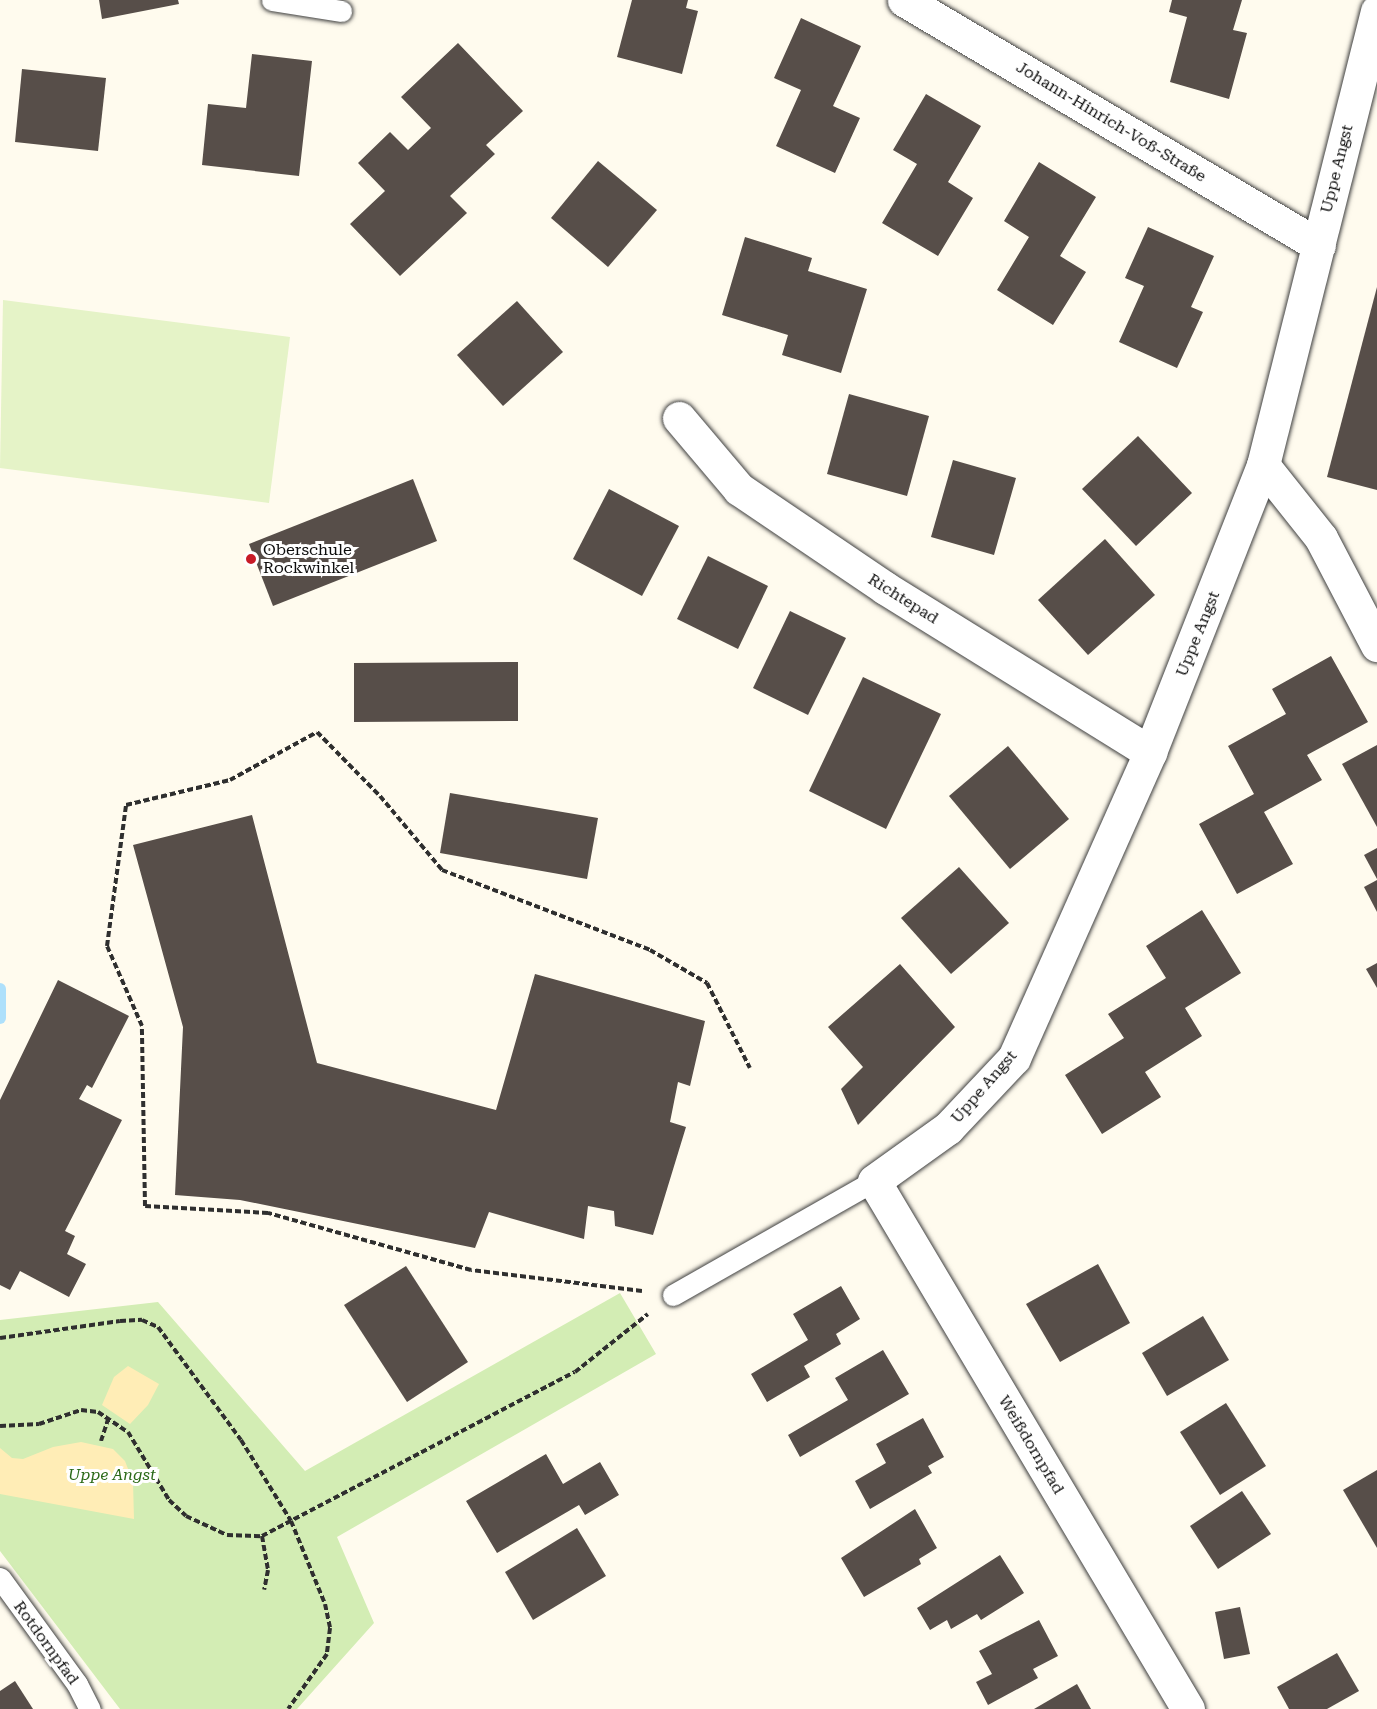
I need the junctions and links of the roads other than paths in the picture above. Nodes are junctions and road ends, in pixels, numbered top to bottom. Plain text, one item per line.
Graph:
1 (272, 0) edge
2 (904, 0) edge
3 (1377, 10) edge
4 (341, 11) dead end
5 (1319, 245) junction
6 (680, 418) dead end
7 (1263, 465) junction
8 (1377, 645) edge
9 (1150, 752) junction
10 (874, 1181) junction
11 (673, 1294) road end
12 (0, 1578) edge
13 (90, 1709) edge
14 (1188, 1709) edge

1 - 4 lane
2 - 5 street, Johann-Hinrich-Voß-Straße
3 - 5 street, Uppe Angst
5 - 7 street, Uppe Angst
6 - 9 street, Richtepad
7 - 8 street
7 - 9 street, Uppe Angst
9 - 10 street, Uppe Angst
10 - 11 lane
10 - 14 street, Weißdornpfad
12 - 13 lane, Rotdornpfad

